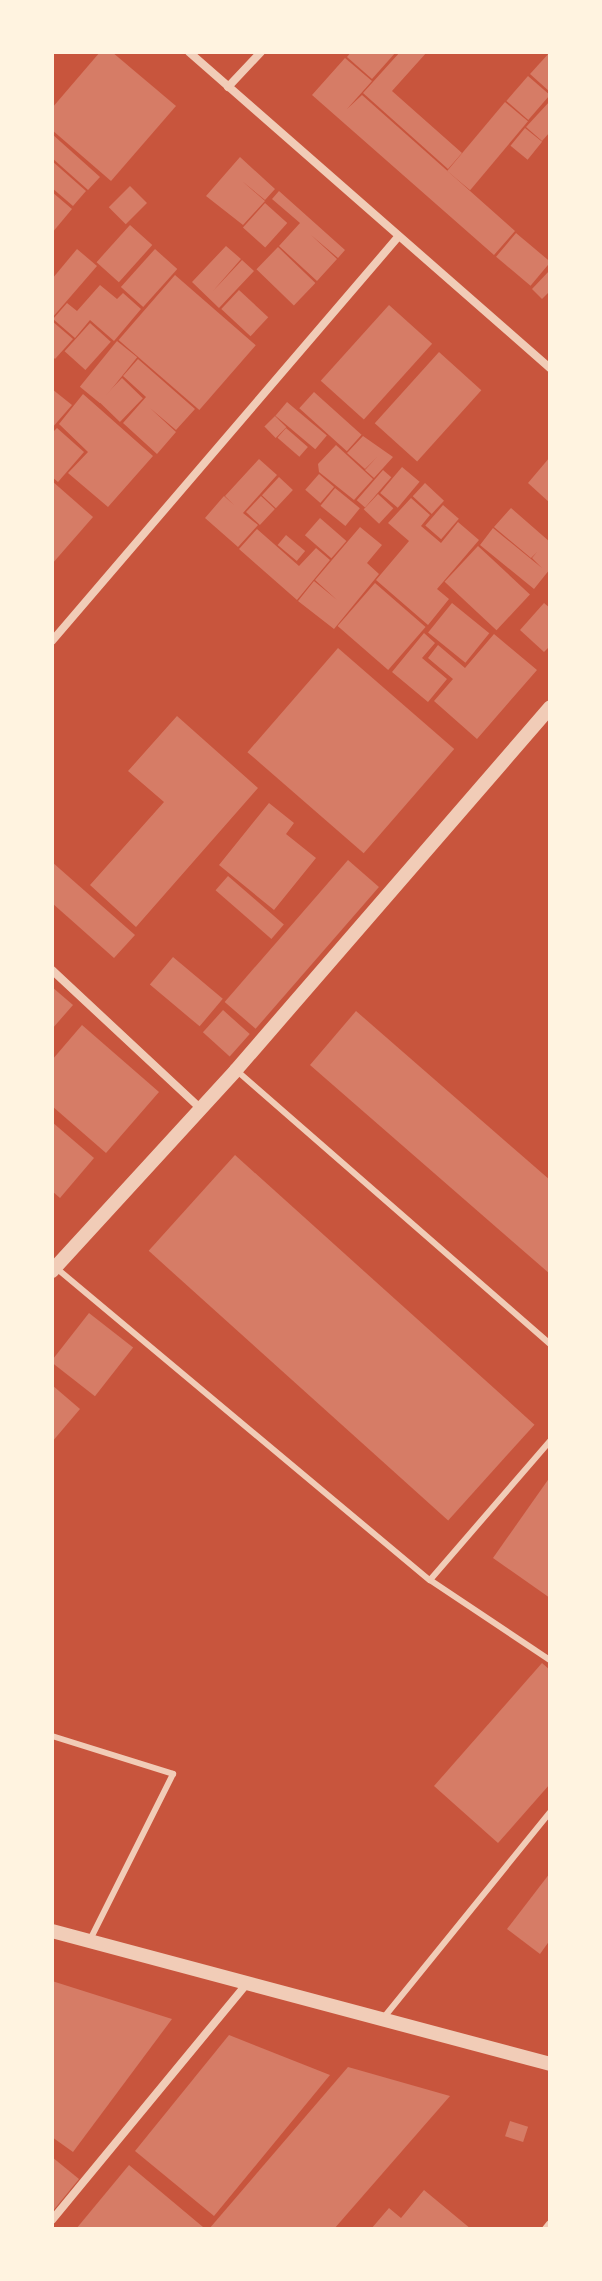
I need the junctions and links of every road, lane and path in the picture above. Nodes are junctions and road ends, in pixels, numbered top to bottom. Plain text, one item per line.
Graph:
1 (189, 52) edge
2 (261, 52) edge
3 (228, 87) junction
4 (398, 237) junction
5 (550, 368) edge
6 (52, 641) edge
7 (550, 707) edge
8 (52, 970) edge
9 (236, 1070) junction
10 (198, 1106) junction
11 (54, 1269) edge
12 (550, 1344) edge
13 (550, 1441) edge
14 (430, 1580) junction
15 (550, 1660) edge
16 (52, 1736) edge
17 (550, 1812) edge
18 (52, 1931) edge
19 (89, 1941) junction
20 (245, 1986) junction
21 (385, 2016) junction
22 (550, 2064) edge
23 (52, 2220) edge
24 (550, 2224) edge
25 (546, 2229) edge

1 - 3 street
2 - 3 street
3 - 4 street
4 - 5 street
4 - 6 street
7 - 9 street
8 - 10 street
9 - 10 street
9 - 12 lane
10 - 11 street
11 - 14 lane
13 - 14 lane
14 - 15 lane
16 - 19 lane
17 - 21 lane
18 - 19 street
19 - 20 street
20 - 21 street
20 - 23 street
21 - 22 street
24 - 25 street

